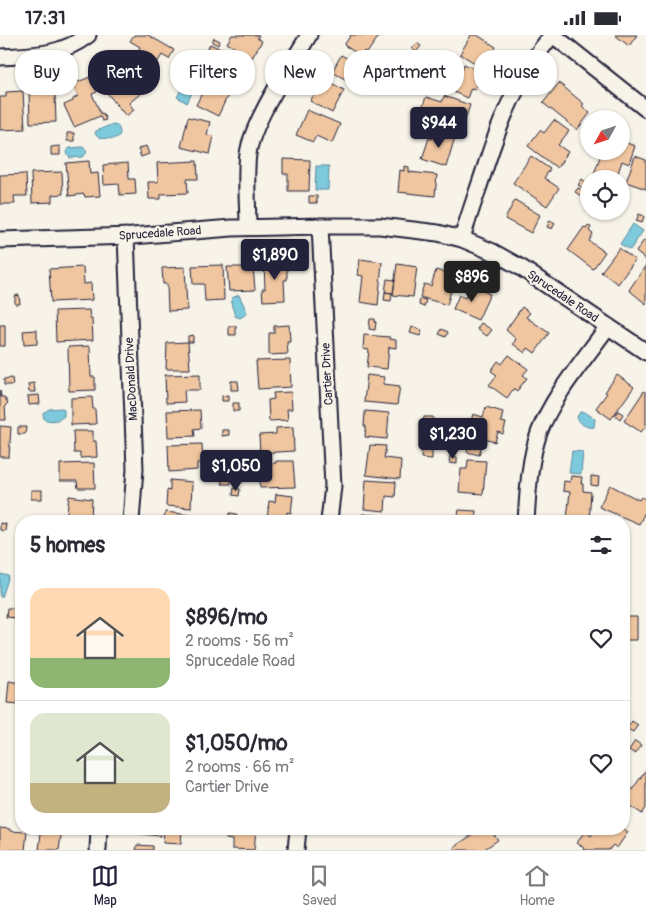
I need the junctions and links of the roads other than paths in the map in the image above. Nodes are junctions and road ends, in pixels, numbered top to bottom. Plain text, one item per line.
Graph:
1 (88, 35) edge
2 (309, 35) edge
3 (553, 35) edge
4 (0, 57) edge
5 (646, 109) edge
6 (320, 226) junction
7 (248, 227) junction
8 (126, 236) junction
9 (462, 239) junction
10 (0, 240) edge
11 (608, 326) junction
12 (646, 352) edge
13 (131, 515) edge
14 (330, 515) edge
15 (527, 515) edge
16 (99, 835) edge
17 (297, 835) edge
18 (98, 850) edge
19 (296, 850) edge

1 - 4 street
2 - 7 street
3 - 5 street
3 - 9 street
6 - 7 street, Sprucedale Road
6 - 9 street, Sprucedale Road
6 - 14 street, Cartier Drive
7 - 8 street, Sprucedale Road
8 - 10 street, Sprucedale Road
8 - 13 street, MacDonald Drive
9 - 11 street, Sprucedale Road
11 - 12 street, Sprucedale Road
11 - 15 street
16 - 18 street
17 - 19 street

